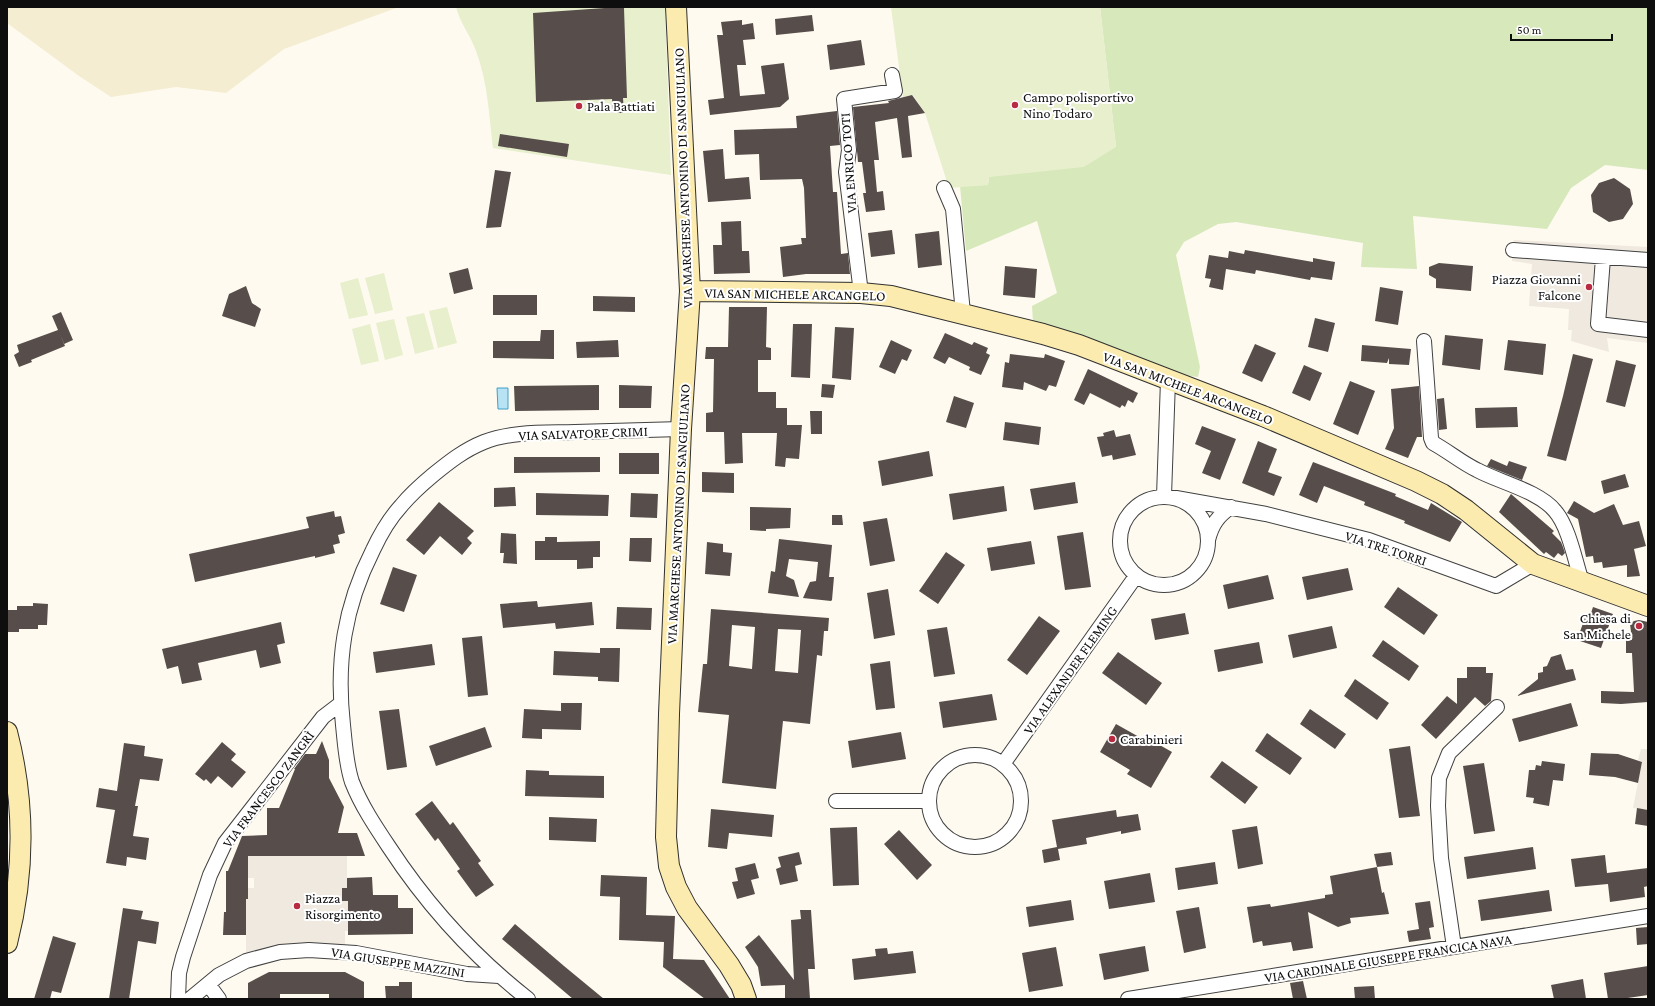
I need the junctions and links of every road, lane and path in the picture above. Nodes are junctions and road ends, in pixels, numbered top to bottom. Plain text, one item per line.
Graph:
1 (676, 7) edge
2 (892, 75) dead end
3 (944, 188) dead end
4 (1513, 250) dead end
5 (1603, 258) junction
6 (1648, 260) edge
7 (690, 291) junction
8 (861, 293) junction
9 (963, 313) junction
10 (1648, 330) edge
11 (1424, 341) dead end
12 (1168, 380) junction
13 (681, 429) junction
14 (1170, 497) junction
15 (1231, 507) junction
16 (1208, 540) junction
17 (1532, 564) junction
18 (1136, 576) junction
19 (1582, 582) junction
20 (1648, 606) edge
21 (340, 704) junction
22 (1497, 707) dead end
23 (7, 732) edge
24 (1003, 764) junction
25 (836, 801) dead end
26 (929, 801) junction
27 (1648, 916) edge
28 (7, 943) edge
29 (1454, 948) junction
30 (499, 976) junction
31 (208, 984) junction
32 (178, 999) edge
33 (190, 999) edge
34 (219, 999) edge
35 (528, 999) edge
36 (746, 999) edge
37 (1128, 999) edge

1 - 7 main road, VIA MARCHESE ANTONINO DI SANGIULIANO
2 - 8 street, VIA ENRICO TOTI
3 - 9 street
4 - 5 street
5 - 6 street
5 - 10 street
7 - 8 main road, VIA SAN MICHELE ARCANGELO
7 - 13 main road, VIA MARCHESE ANTONINO DI SANGIULIANO
8 - 9 main road, VIA SAN MICHELE ARCANGELO
9 - 12 main road, VIA SAN MICHELE ARCANGELO
11 - 19 street
12 - 14 street
12 - 17 main road, VIA SAN MICHELE ARCANGELO
13 - 21 street, VIA SALVATORE CRIMI
13 - 36 main road, VIA MARCHESE ANTONINO DI SANGIULIANO
14 - 15 street
14 - 16 street
14 - 18 street
15 - 16 street
15 - 17 street, VIA TRE TORRI
16 - 18 street
17 - 19 main road, VIA SAN MICHELE ARCANGELO
18 - 24 street, VIA ALEXANDER FLEMING
19 - 20 main road, VIA SAN MICHELE ARCANGELO
21 - 30 street, VIA SALVATORE CRIMI
21 - 32 street, VIA FRANCESCO ZANGRÌ
22 - 29 street
23 - 28 main road
24 - 26 street
24 - 26 street
25 - 26 street
27 - 29 street, VIA CARDINALE GIUSEPPE FRANCICA NAVA
29 - 37 street, VIA CARDINALE GIUSEPPE FRANCICA NAVA
30 - 31 street, VIA GIUSEPPE MAZZINI
30 - 35 street, VIA SALVATORE CRIMI
31 - 33 street, VIA GIUSEPPE MAZZINI
31 - 34 street

